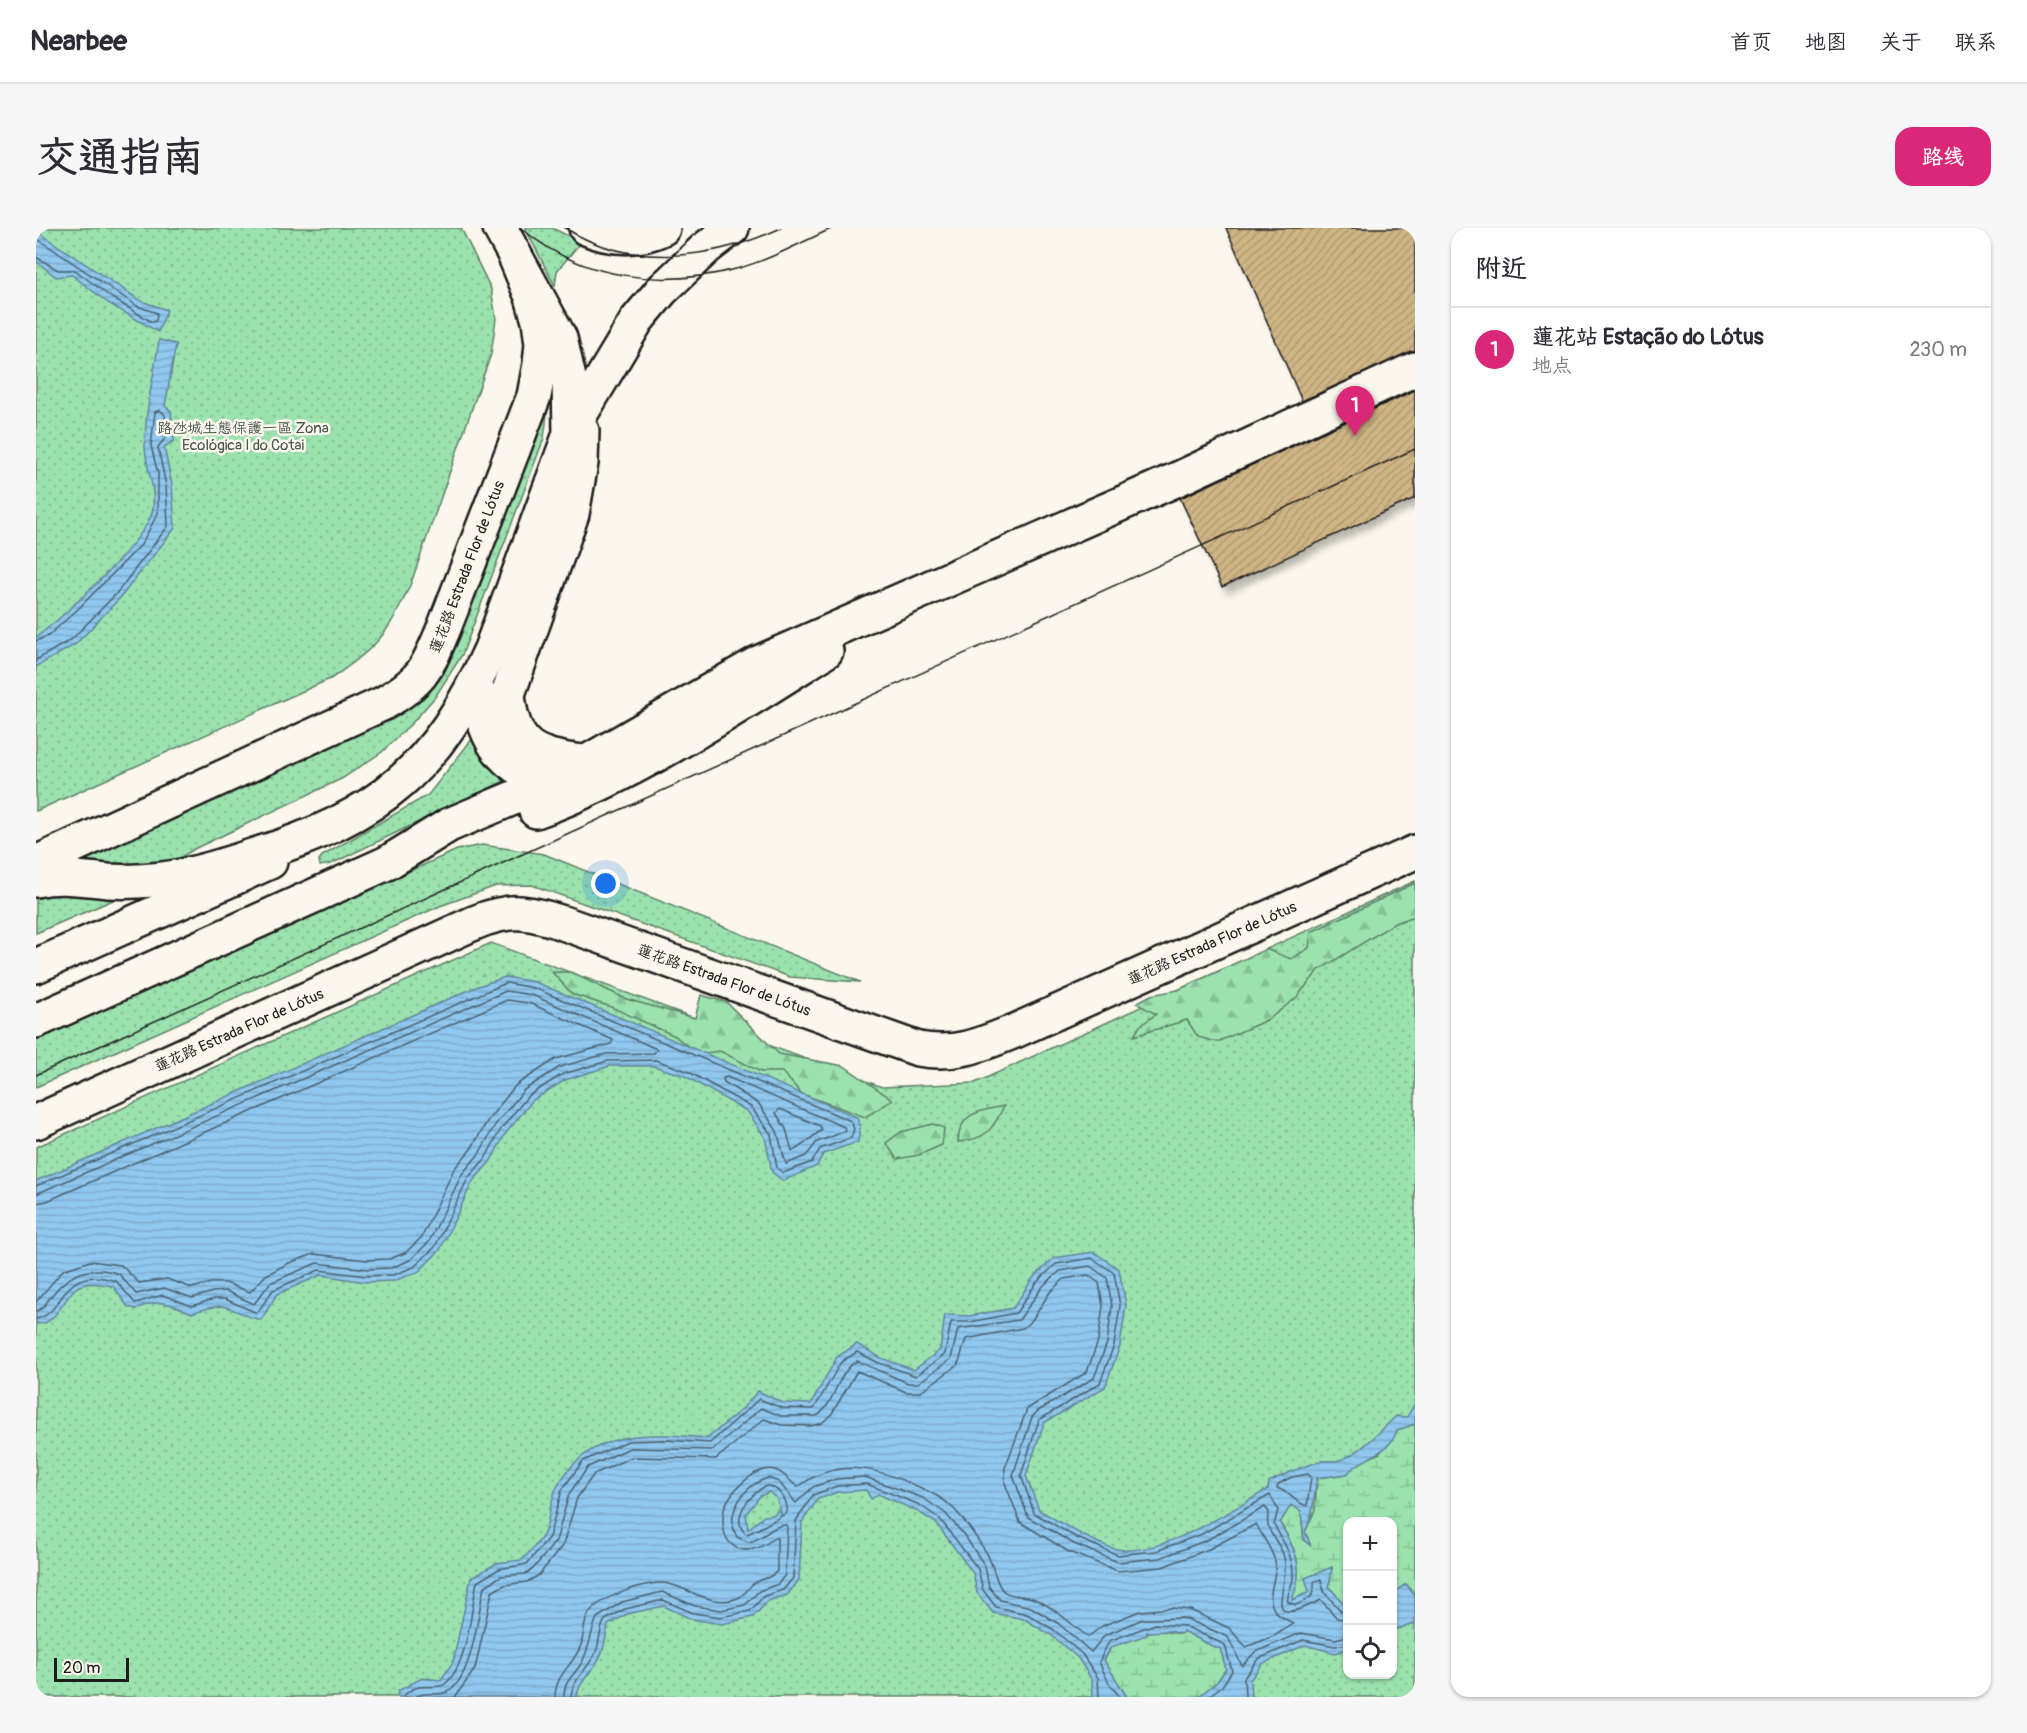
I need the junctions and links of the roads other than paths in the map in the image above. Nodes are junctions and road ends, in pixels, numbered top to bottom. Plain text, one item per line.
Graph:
1 (586, 228) edge
2 (663, 228) edge
3 (730, 230) edge
4 (507, 241) edge
5 (1415, 369) edge
6 (577, 422) junction
7 (897, 603) junction
8 (476, 683) junction
9 (583, 762) junction
10 (554, 781) junction
11 (299, 842) junction
12 (1415, 852) edge
13 (387, 862) junction
14 (36, 863) edge
15 (36, 880) edge
16 (36, 966) edge
17 (36, 1021) edge
18 (36, 1122) edge

1 - 2 main road
3 - 6 main road
4 - 6 main road
4 - 14 main road, 蓮花路 Estrada Flor de Lótus
5 - 7 main road
6 - 8 main road
6 - 9 main road
7 - 9 main road
7 - 13 main road
8 - 10 main road
8 - 11 main road
9 - 10 main road
10 - 13 main road
11 - 15 main road
11 - 16 main road
12 - 18 main road, 蓮花路 Estrada Flor de Lótus
13 - 17 main road

